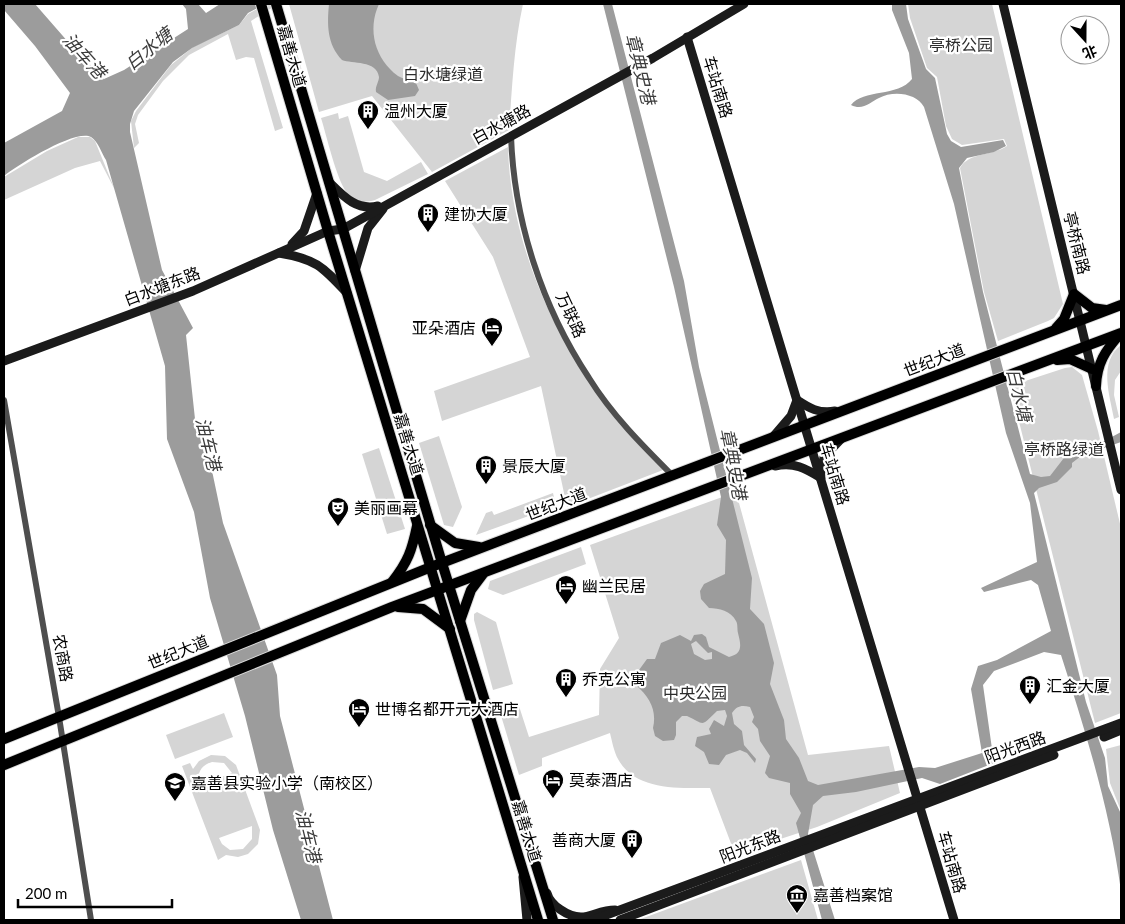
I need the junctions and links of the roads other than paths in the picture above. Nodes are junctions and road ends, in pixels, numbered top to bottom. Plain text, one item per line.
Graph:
1 (261, 4) edge
2 (276, 4) edge
3 (744, 4) edge
4 (1003, 4) edge
5 (687, 37) junction
6 (511, 136) junction
7 (329, 182) junction
8 (317, 193) junction
9 (386, 205) junction
10 (343, 229) junction
11 (328, 231) junction
12 (279, 253) junction
13 (355, 271) junction
14 (347, 293) junction
15 (1074, 294) junction
16 (1121, 305) edge
17 (1107, 310) junction
18 (1080, 320) junction
19 (1054, 330) junction
20 (1121, 333) edge
21 (1086, 346) junction
22 (1049, 360) junction
23 (4, 361) edge
24 (1092, 369) junction
25 (1096, 386) junction
26 (4, 400) edge
27 (797, 400) junction
28 (855, 406) junction
29 (805, 426) junction
30 (842, 438) junction
31 (770, 439) junction
32 (812, 450) junction
33 (761, 469) junction
34 (673, 476) junction
35 (821, 478) junction
36 (1121, 490) edge
37 (417, 522) junction
38 (430, 525) junction
39 (485, 547) junction
40 (442, 563) junction
41 (431, 567) junction
42 (484, 574) junction
43 (390, 583) junction
44 (449, 587) junction
45 (438, 590) junction
46 (392, 607) junction
47 (460, 622) junction
48 (450, 629) junction
49 (59, 717) junction
50 (1121, 723) edge
51 (1121, 730) edge
52 (1108, 732) junction
53 (1121, 734) edge
54 (4, 739) edge
55 (62, 742) junction
56 (4, 765) edge
57 (919, 802) junction
58 (794, 849) junction
59 (524, 871) junction
60 (540, 880) junction
61 (620, 910) junction
62 (91, 920) edge
63 (527, 920) edge
64 (538, 920) edge
65 (553, 920) edge
66 (593, 920) edge
67 (620, 920) edge
68 (954, 920) edge

1 - 8 main road, 嘉善大道
2 - 7 main road, 嘉善大道
3 - 5 street, 白水塘路
4 - 15 street, 亭桥南路
5 - 6 street, 白水塘路
5 - 27 street, 车站南路
6 - 9 street, 白水塘路
6 - 34 street, 万联路
7 - 9 street
7 - 10 main road, 嘉善大道
8 - 11 main road, 嘉善大道
8 - 12 street
9 - 10 street, 白水塘路
9 - 13 street
10 - 11 street, 白水塘路
10 - 13 main road, 嘉善大道
11 - 12 street, 白水塘东路
11 - 14 main road, 嘉善大道
12 - 14 street
12 - 23 street, 白水塘东路
13 - 38 main road, 嘉善大道
14 - 37 main road, 嘉善大道
15 - 17 main road
15 - 18 street, 亭桥南路
15 - 19 main road
16 - 17 main road, 世纪大道
17 - 18 main road, 世纪大道
18 - 19 main road, 世纪大道
18 - 21 street, 亭桥南路
19 - 28 main road, 世纪大道
20 - 21 main road
20 - 25 main road
21 - 22 main road
21 - 24 street, 亭桥南路
22 - 24 main road
22 - 30 main road
24 - 25 street, 亭桥南路
25 - 36 street, 亭桥南路
26 - 49 street, 农商路
27 - 28 street
27 - 29 street, 车站南路
27 - 31 street
28 - 29 main road, 世纪大道
29 - 31 main road, 世纪大道
29 - 32 street, 车站南路
30 - 32 main road
30 - 35 street
31 - 34 main road, 世纪大道
32 - 33 main road
32 - 35 street, 车站南路
33 - 35 street
33 - 42 main road
34 - 39 main road, 世纪大道
35 - 57 street, 车站南路
37 - 41 main road, 嘉善大道
37 - 43 main road
38 - 39 main road
38 - 40 main road, 嘉善大道
39 - 40 main road, 世纪大道
40 - 41 main road, 世纪大道
40 - 44 main road, 嘉善大道
41 - 43 main road, 世纪大道
41 - 45 main road, 嘉善大道
42 - 44 main road
42 - 47 main road
43 - 49 main road, 世纪大道
44 - 45 main road
44 - 47 main road, 嘉善大道
45 - 46 main road
45 - 48 main road, 嘉善大道
46 - 48 main road
46 - 55 main road
47 - 60 main road, 嘉善大道
48 - 59 main road, 嘉善大道
49 - 54 main road, 世纪大道
49 - 55 street, 农商路
50 - 52 street, 阳光西路
51 - 52 street, 阳光西路
52 - 53 street
52 - 57 street, 阳光西路
55 - 56 main road
55 - 62 street, 农商路
57 - 58 street, 阳光东路
57 - 68 street, 车站南路
58 - 61 street, 阳光东路
58 - 67 street, 阳光东路
59 - 63 street
59 - 64 main road, 嘉善大道
60 - 61 street
60 - 65 main road, 嘉善大道
61 - 66 street, 阳光东路

